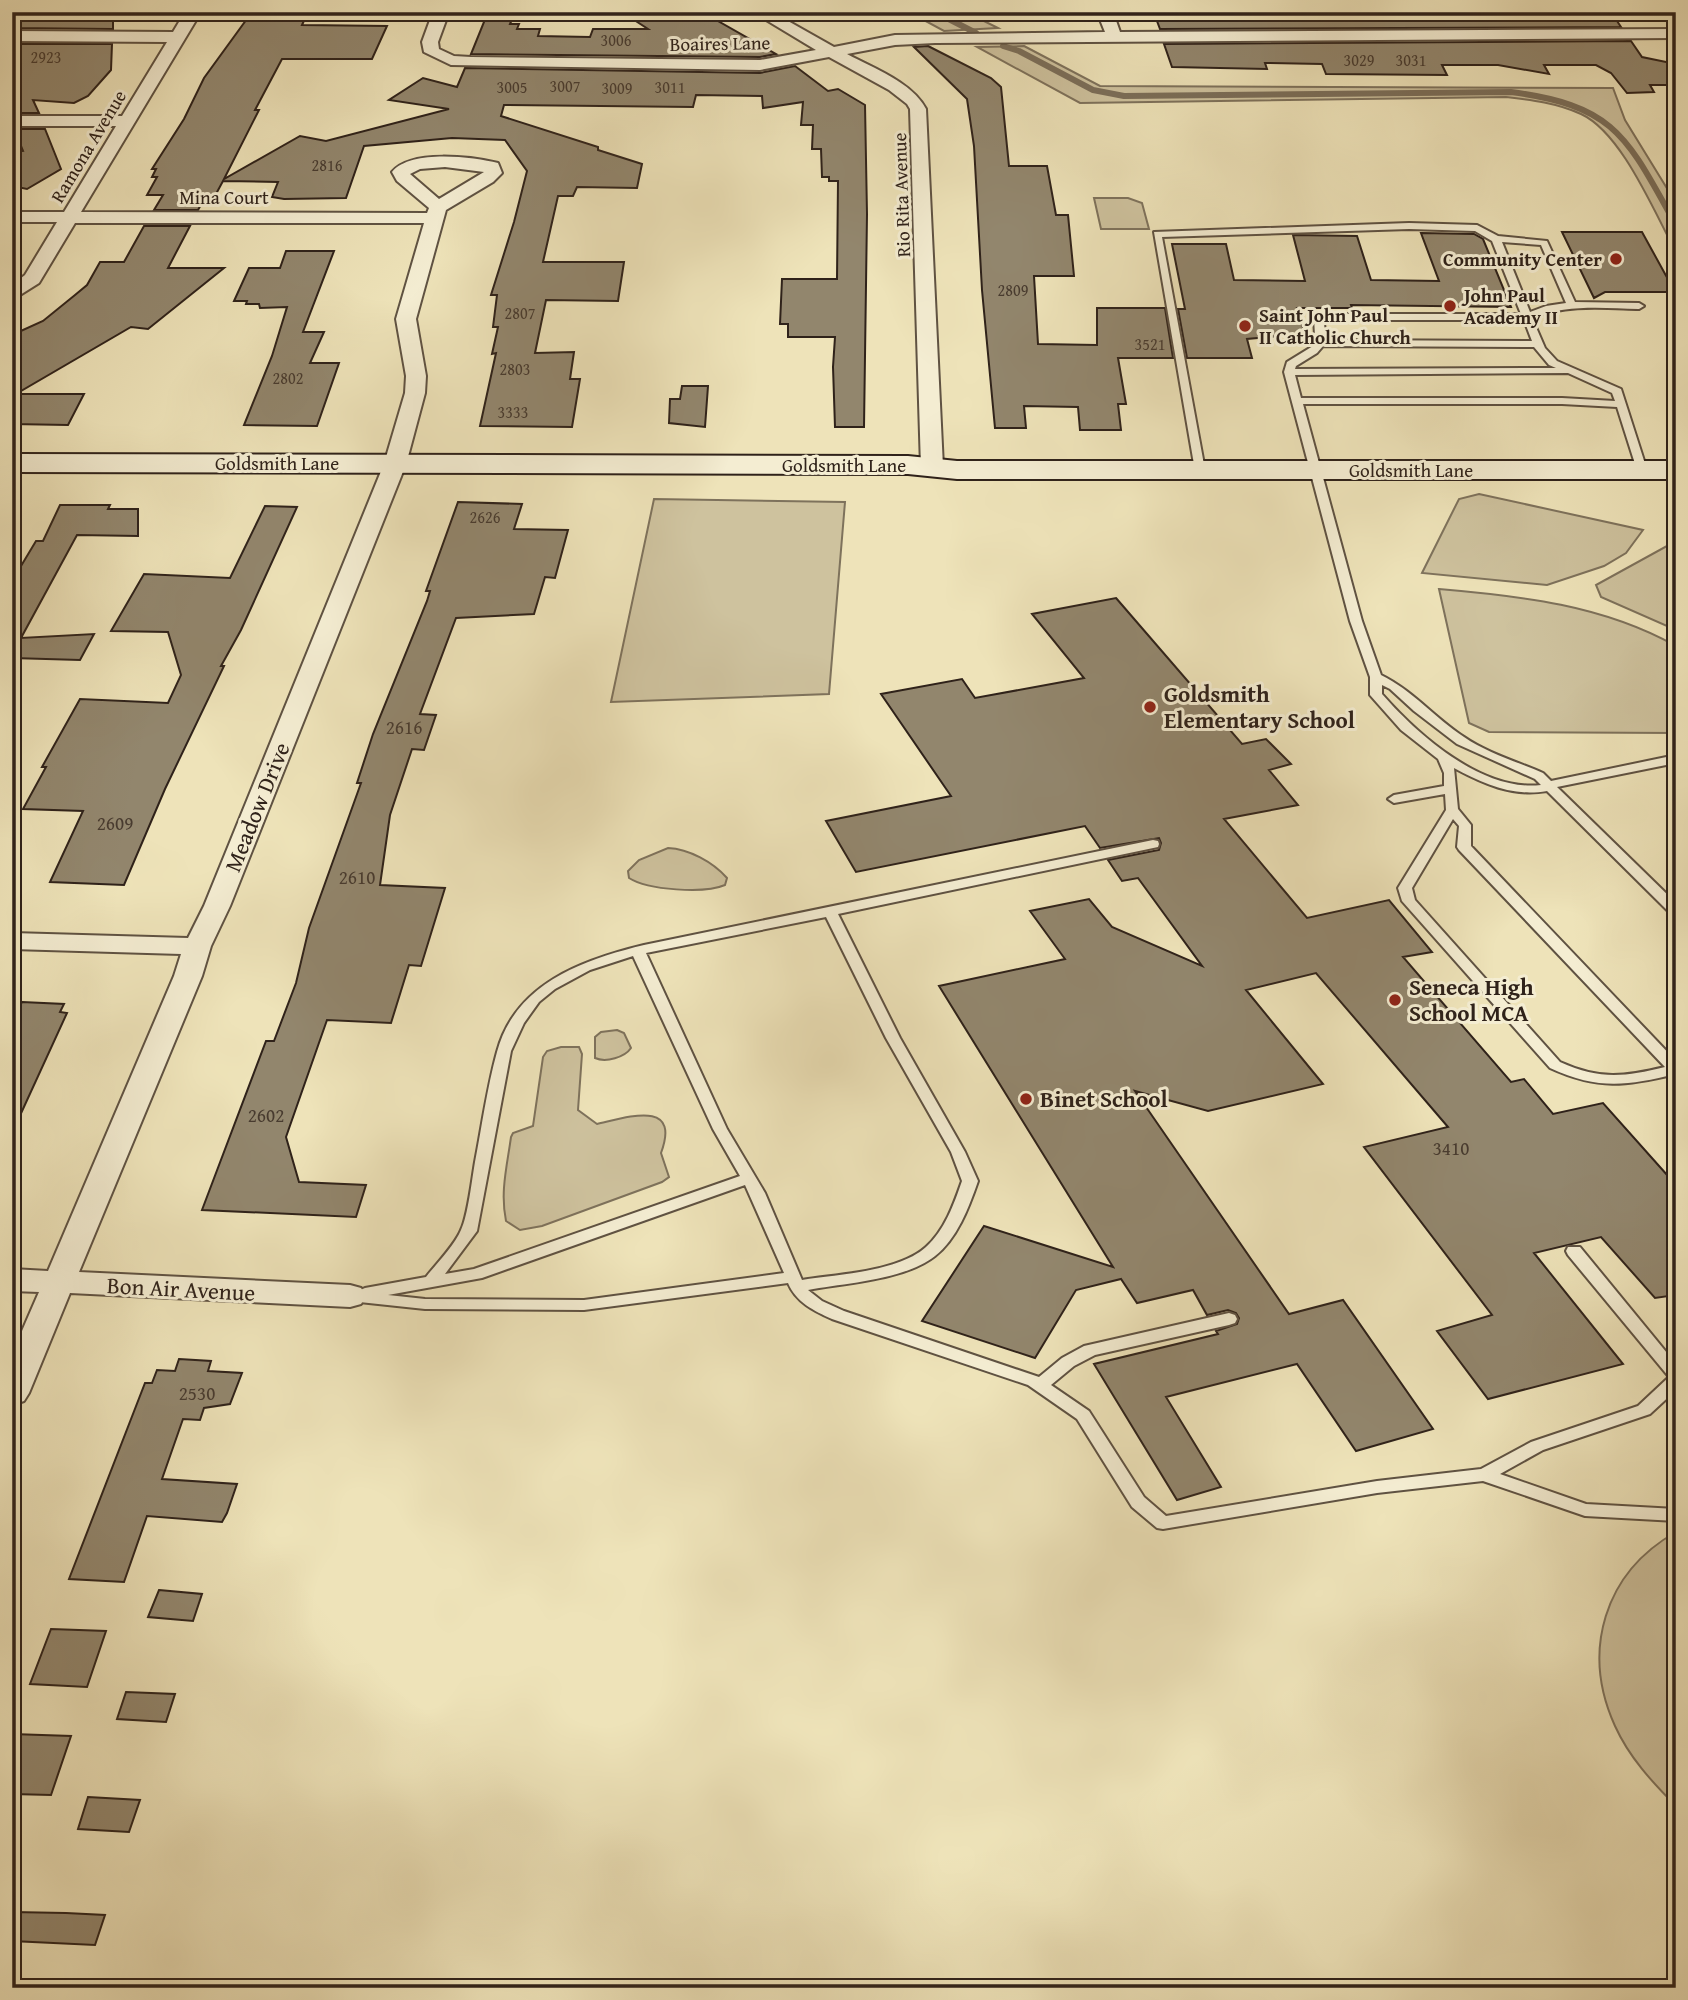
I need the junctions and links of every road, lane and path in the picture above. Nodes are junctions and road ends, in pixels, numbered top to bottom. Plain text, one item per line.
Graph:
1 (193, 12) edge
2 (441, 12) edge
3 (760, 12) edge
4 (1105, 12) edge
5 (1662, 21) dead end
6 (1675, 35) edge
7 (12, 36) edge
8 (178, 37) junction
9 (1114, 37) junction
10 (832, 52) junction
11 (12, 121) edge
12 (126, 121) junction
13 (437, 213) joint
14 (12, 216) edge
15 (71, 217) junction
16 (1496, 239) junction
17 (12, 294) edge
18 (1572, 305) junction
19 (1639, 306) dead end
20 (1526, 317) junction
21 (1322, 343) junction
22 (1537, 344) junction
23 (1572, 370) junction
24 (1289, 372) junction
25 (1297, 401) junction
26 (1621, 404) junction
27 (12, 463) edge
28 (395, 464) junction
29 (932, 467) junction
30 (1200, 470) junction
31 (1316, 470) junction
32 (1642, 470) junction
33 (1676, 470) edge
34 (1376, 677) junction
35 (1676, 759) edge
36 (1444, 760) junction
37 (1546, 783) junction
38 (1451, 789) junction
39 (1394, 799) dead end
40 (1452, 810) junction
41 (1153, 844) dead end
42 (1676, 911) edge
43 (830, 912) junction
44 (12, 941) edge
45 (197, 946) junction
46 (638, 951) junction
47 (1675, 1069) edge
48 (749, 1178) junction
49 (1574, 1251) dead end
50 (12, 1280) edge
51 (795, 1281) junction
52 (57, 1282) junction
53 (430, 1282) junction
54 (350, 1296) junction
55 (1228, 1319) dead end
56 (1676, 1378) edge
57 (1040, 1385) junction
58 (12, 1393) edge
59 (1484, 1475) junction
60 (1676, 1515) edge

1 - 8 street, Ramona Avenue
2 - 10 street, Boaires Lane
3 - 10 street, Rio Rita Avenue
4 - 9 street
5 - 6 street
6 - 9 street, Boaires Lane
7 - 8 street
8 - 12 street, Ramona Avenue
9 - 10 street, Boaires Lane
10 - 29 street, Rio Rita Avenue
11 - 12 street
12 - 15 street, Ramona Avenue
13 - 15 street, Mina Court
13 - 28 street, Meadow Drive
14 - 15 street, Mina Court
15 - 17 street, Ramona Avenue
16 - 18 lane
16 - 20 lane
16 - 30 lane
18 - 19 lane
18 - 20 lane
20 - 21 lane
20 - 22 lane
21 - 22 lane
21 - 24 lane
22 - 23 lane
23 - 24 lane
23 - 26 lane
24 - 25 lane
25 - 26 lane
25 - 31 lane
26 - 32 lane
27 - 28 street, Goldsmith Lane
28 - 29 street, Goldsmith Lane
28 - 45 street, Meadow Drive
29 - 30 street, Goldsmith Lane
30 - 31 street, Goldsmith Lane
31 - 32 street, Goldsmith Lane
31 - 34 lane
32 - 33 street, Goldsmith Lane
34 - 36 lane
34 - 37 lane
35 - 37 lane
36 - 37 lane
36 - 38 lane
37 - 42 lane
38 - 39 lane
38 - 40 lane
40 - 47 lane
40 - 47 lane
41 - 43 lane
43 - 46 lane
43 - 51 lane
44 - 45 street
45 - 52 street, Meadow Drive
46 - 48 lane
46 - 53 lane
48 - 51 lane
48 - 53 lane
49 - 56 lane
50 - 52 street, Bon Air Avenue
51 - 54 lane
51 - 57 lane
52 - 54 street, Bon Air Avenue
52 - 58 street, Meadow Drive
53 - 54 lane
55 - 57 lane
56 - 59 lane
57 - 59 lane
59 - 60 lane

